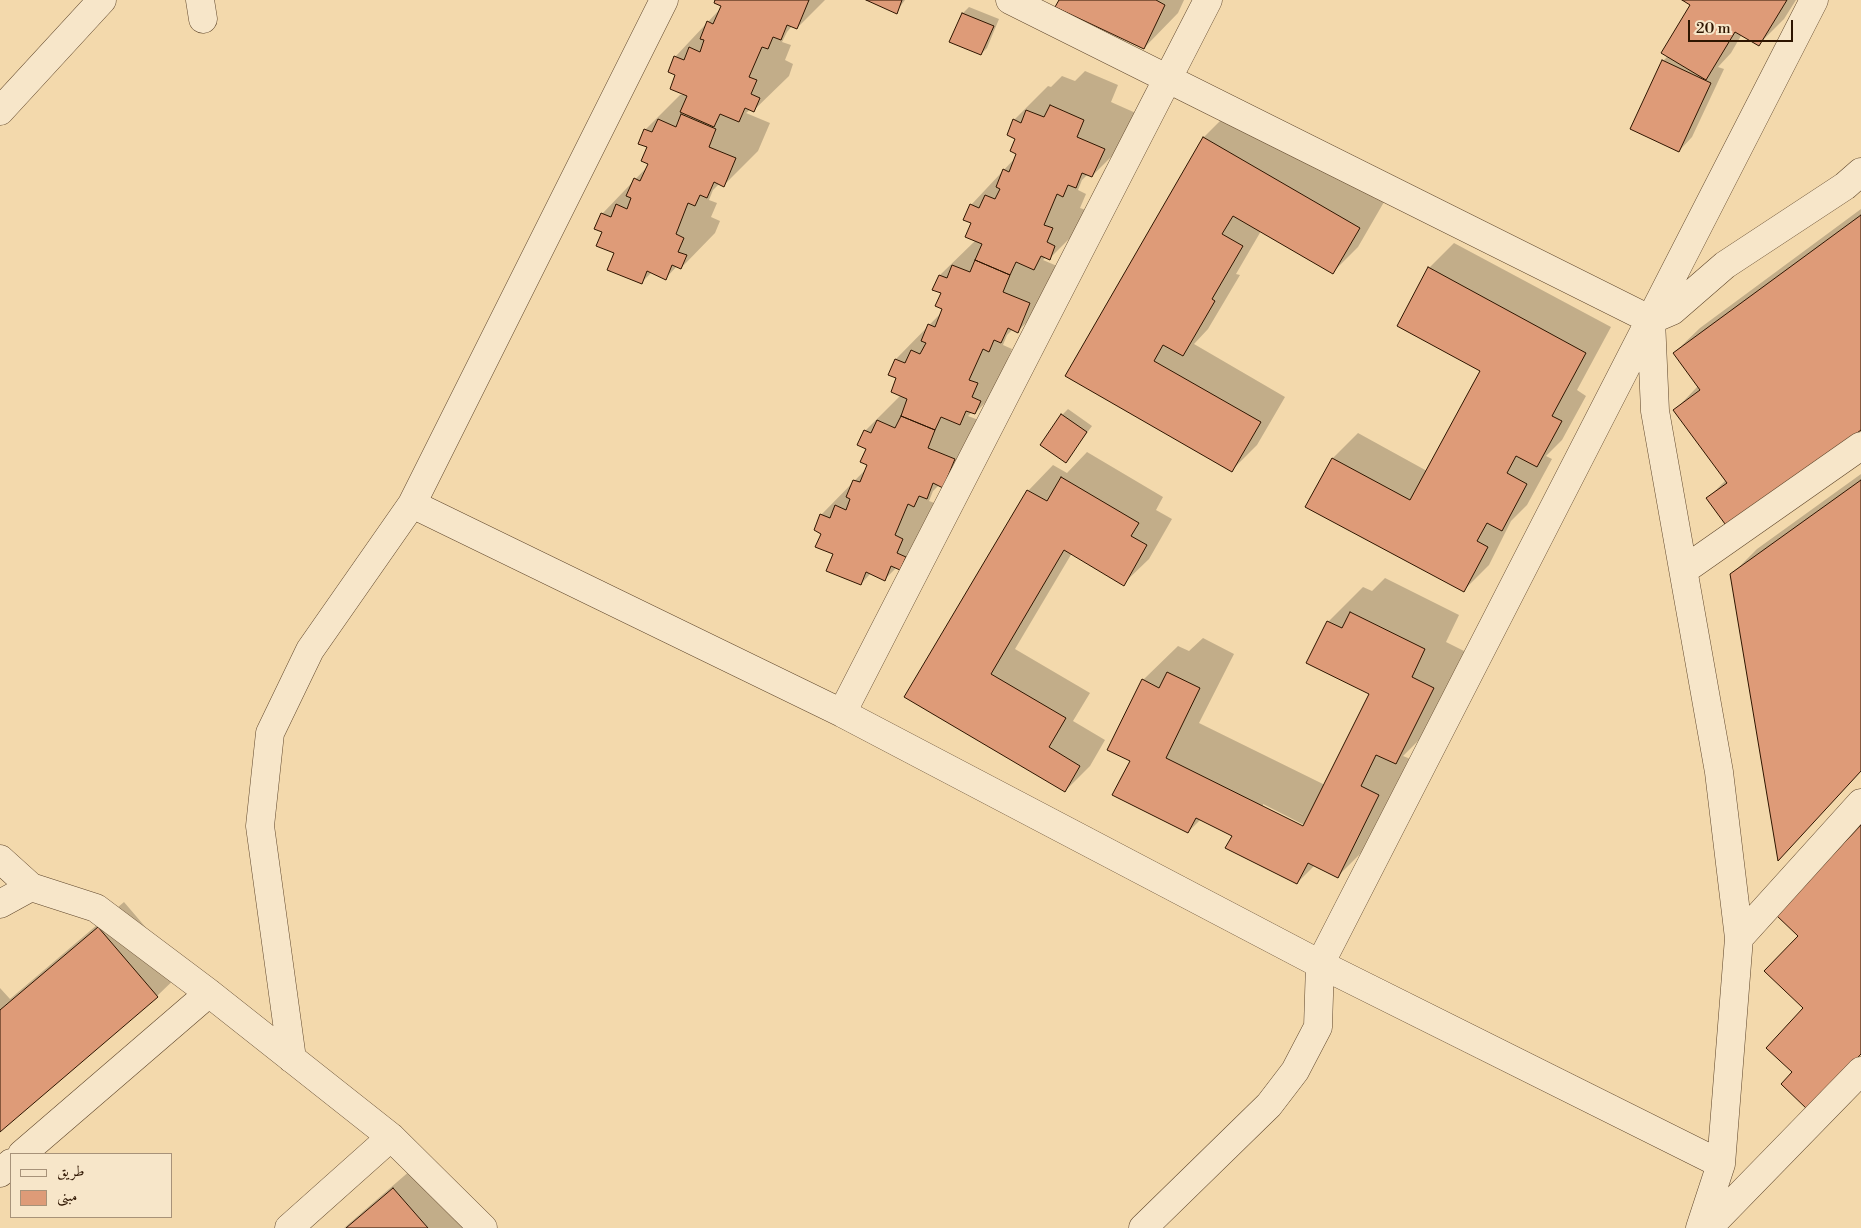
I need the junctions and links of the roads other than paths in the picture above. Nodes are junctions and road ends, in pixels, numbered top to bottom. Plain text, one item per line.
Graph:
1 (102, 0) edge
2 (664, 0) edge
3 (1010, 0) edge
4 (1208, 0) edge
5 (1814, 0) edge
6 (1167, 78) junction
7 (3, 102) edge
8 (1861, 172) edge
9 (1651, 320) junction
10 (1861, 446) edge
11 (412, 504) junction
12 (1684, 570) junction
13 (842, 713) junction
14 (1861, 803) edge
15 (0, 859) edge
16 (31, 887) junction
17 (0, 904) edge
18 (1739, 938) junction
19 (1320, 964) junction
20 (209, 993) junction
21 (292, 1059) junction
22 (1861, 1070) edge
23 (391, 1137) junction
24 (23, 1153) edge
25 (10, 1164) edge
26 (1722, 1164) junction
27 (0, 1173) edge
28 (289, 1228) edge
29 (483, 1228) edge
30 (1143, 1228) edge
31 (1700, 1228) edge
32 (1708, 1228) edge

1 - 7 street
2 - 11 street
3 - 6 street
4 - 6 street
5 - 9 street
6 - 9 street
6 - 13 street
8 - 9 street
9 - 12 street
9 - 19 street
10 - 12 street
11 - 13 street
11 - 21 street
12 - 18 street
13 - 19 street
14 - 18 street
15 - 16 street
16 - 17 street
16 - 20 street
18 - 26 street
19 - 26 street
19 - 30 street
20 - 21 street
20 - 24 street
21 - 23 street
22 - 32 street
23 - 28 street
23 - 29 street
25 - 27 street
26 - 31 street

